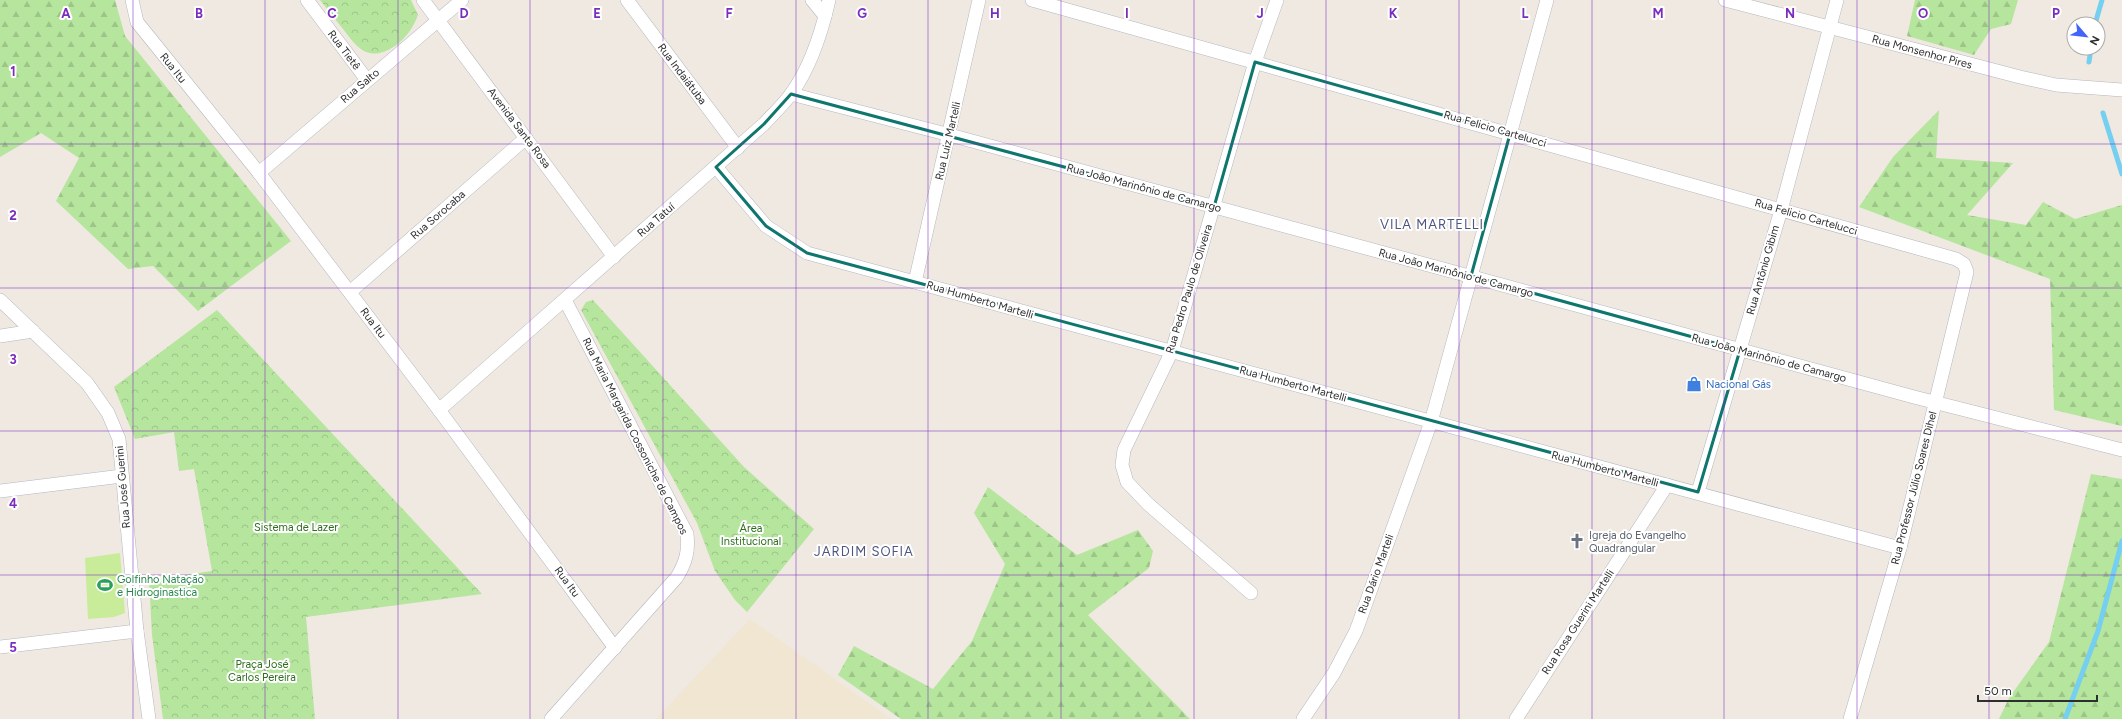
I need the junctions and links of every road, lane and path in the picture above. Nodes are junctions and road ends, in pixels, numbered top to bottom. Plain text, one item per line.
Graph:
1 (132, 0) edge
2 (307, 0) edge
3 (423, 0) edge
4 (462, 0) edge
5 (627, 0) edge
6 (812, 0) edge
7 (829, 0) edge
8 (979, 0) edge
9 (1032, 0) edge
10 (1277, 0) edge
11 (1547, 0) edge
12 (1725, 0) edge
13 (1837, 0) edge
14 (825, 16) junction
15 (438, 20) junction
16 (1830, 27) junction
17 (1255, 62) junction
18 (367, 80) junction
19 (2122, 90) edge
20 (791, 94) junction
21 (950, 134) junction
22 (1510, 134) junction
23 (526, 138) junction
24 (738, 148) junction
25 (716, 167) junction
26 (259, 173) junction
27 (1214, 207) junction
28 (1781, 210) junction
29 (614, 257) junction
30 (1956, 259) joint
31 (1471, 276) junction
32 (915, 282) junction
33 (350, 292) junction
34 (0, 300) edge
35 (565, 300) junction
36 (33, 332) junction
37 (0, 336) edge
38 (1740, 350) junction
39 (1172, 352) junction
40 (1936, 403) junction
41 (439, 410) junction
42 (1431, 422) junction
43 (2122, 450) edge
44 (122, 476) junction
45 (1667, 485) junction
46 (0, 491) edge
47 (1698, 492) junction
48 (1900, 548) junction
49 (1251, 593) dead end
50 (137, 631) junction
51 (0, 647) edge
52 (615, 648) junction
53 (149, 719) edge
54 (551, 719) edge
55 (1303, 719) edge
56 (1516, 719) edge
57 (1850, 719) edge

1 - 26 street, Rua Itu
2 - 18 street, Rua Tietê
3 - 15 street, Avenida Santa Rosa
4 - 15 street, Rua Salto
5 - 24 street, Rua Indaiátuba
6 - 14 street
7 - 14 street, Rua Tatuí
8 - 21 street, Rua Luiz Martelli
9 - 17 street, Rua Felicio Cartelucci
10 - 17 street, Rua Pedro Paulo de Oliveira
11 - 22 street, Rua Dário Marteli
12 - 16 street, Rua Monsenhor Pires
13 - 16 street, Rua Antônio Gibim
14 - 20 street, Rua Tatuí
15 - 18 street, Rua Salto
15 - 23 street, Avenida Santa Rosa
16 - 19 street, Rua Monsenhor Pires
16 - 28 street, Rua Antônio Gibim
17 - 22 street, Rua Felicio Cartelucci
17 - 27 street, Rua Pedro Paulo de Oliveira
18 - 26 street, Rua Salto
20 - 21 street, Rua João Marinônio de Camargo
20 - 24 street, Rua Tatuí
21 - 27 street, Rua João Marinônio de Camargo
21 - 32 street, Rua Luiz Martelli
22 - 28 street, Rua Felicio Cartelucci
22 - 31 street, Rua Dário Marteli
23 - 29 street, Avenida Santa Rosa
23 - 33 street, Rua Sorocaba
24 - 25 street, Rua Tatuí
25 - 29 street, Rua Tatuí
25 - 32 street, Rua Humberto Martelli
26 - 33 street, Rua Itu
27 - 31 street, Rua João Marinônio de Camargo
27 - 39 street, Rua Pedro Paulo de Oliveira
28 - 30 street, Rua Felicio Cartelucci
28 - 38 street, Rua Antônio Gibim
29 - 35 street, Rua Tatuí
30 - 40 street, Rua Professor Júlio Soares Dihel
31 - 38 street, Rua João Marinônio de Camargo
31 - 42 street, Rua Dário Marteli
32 - 39 street, Rua Humberto Martelli
33 - 41 street, Rua Itu
34 - 36 street, Rua José Guerini
35 - 41 street, Rua Tatuí
35 - 52 street, Rua Maria Margarida Cossoniche de Campos
36 - 37 street
36 - 44 street, Rua José Guerini
38 - 40 street, Rua João Marinônio de Camargo
38 - 47 street, Rua Antônio Gibim
39 - 42 street, Rua Humberto Martelli
39 - 49 street, Rua Pedro Paulo de Oliveira
40 - 43 street, Rua João Marinônio de Camargo
40 - 48 street, Rua Professor Júlio Soares Dihel
41 - 52 street, Rua Itu
42 - 45 street, Rua Humberto Martelli
42 - 55 street, Rua Dário Marteli
44 - 46 street
44 - 50 street, Rua José Guerini
45 - 47 street, Rua Humberto Martelli
45 - 56 street, Rua Rosa Guerini Martelli
47 - 48 street, Rua Humberto Martelli
48 - 57 street, Rua Professor Júlio Soares Dihel
50 - 51 street
50 - 53 street, Rua José Guerini
52 - 54 street, Rua Maria Margarida Cossoniche de Campos

